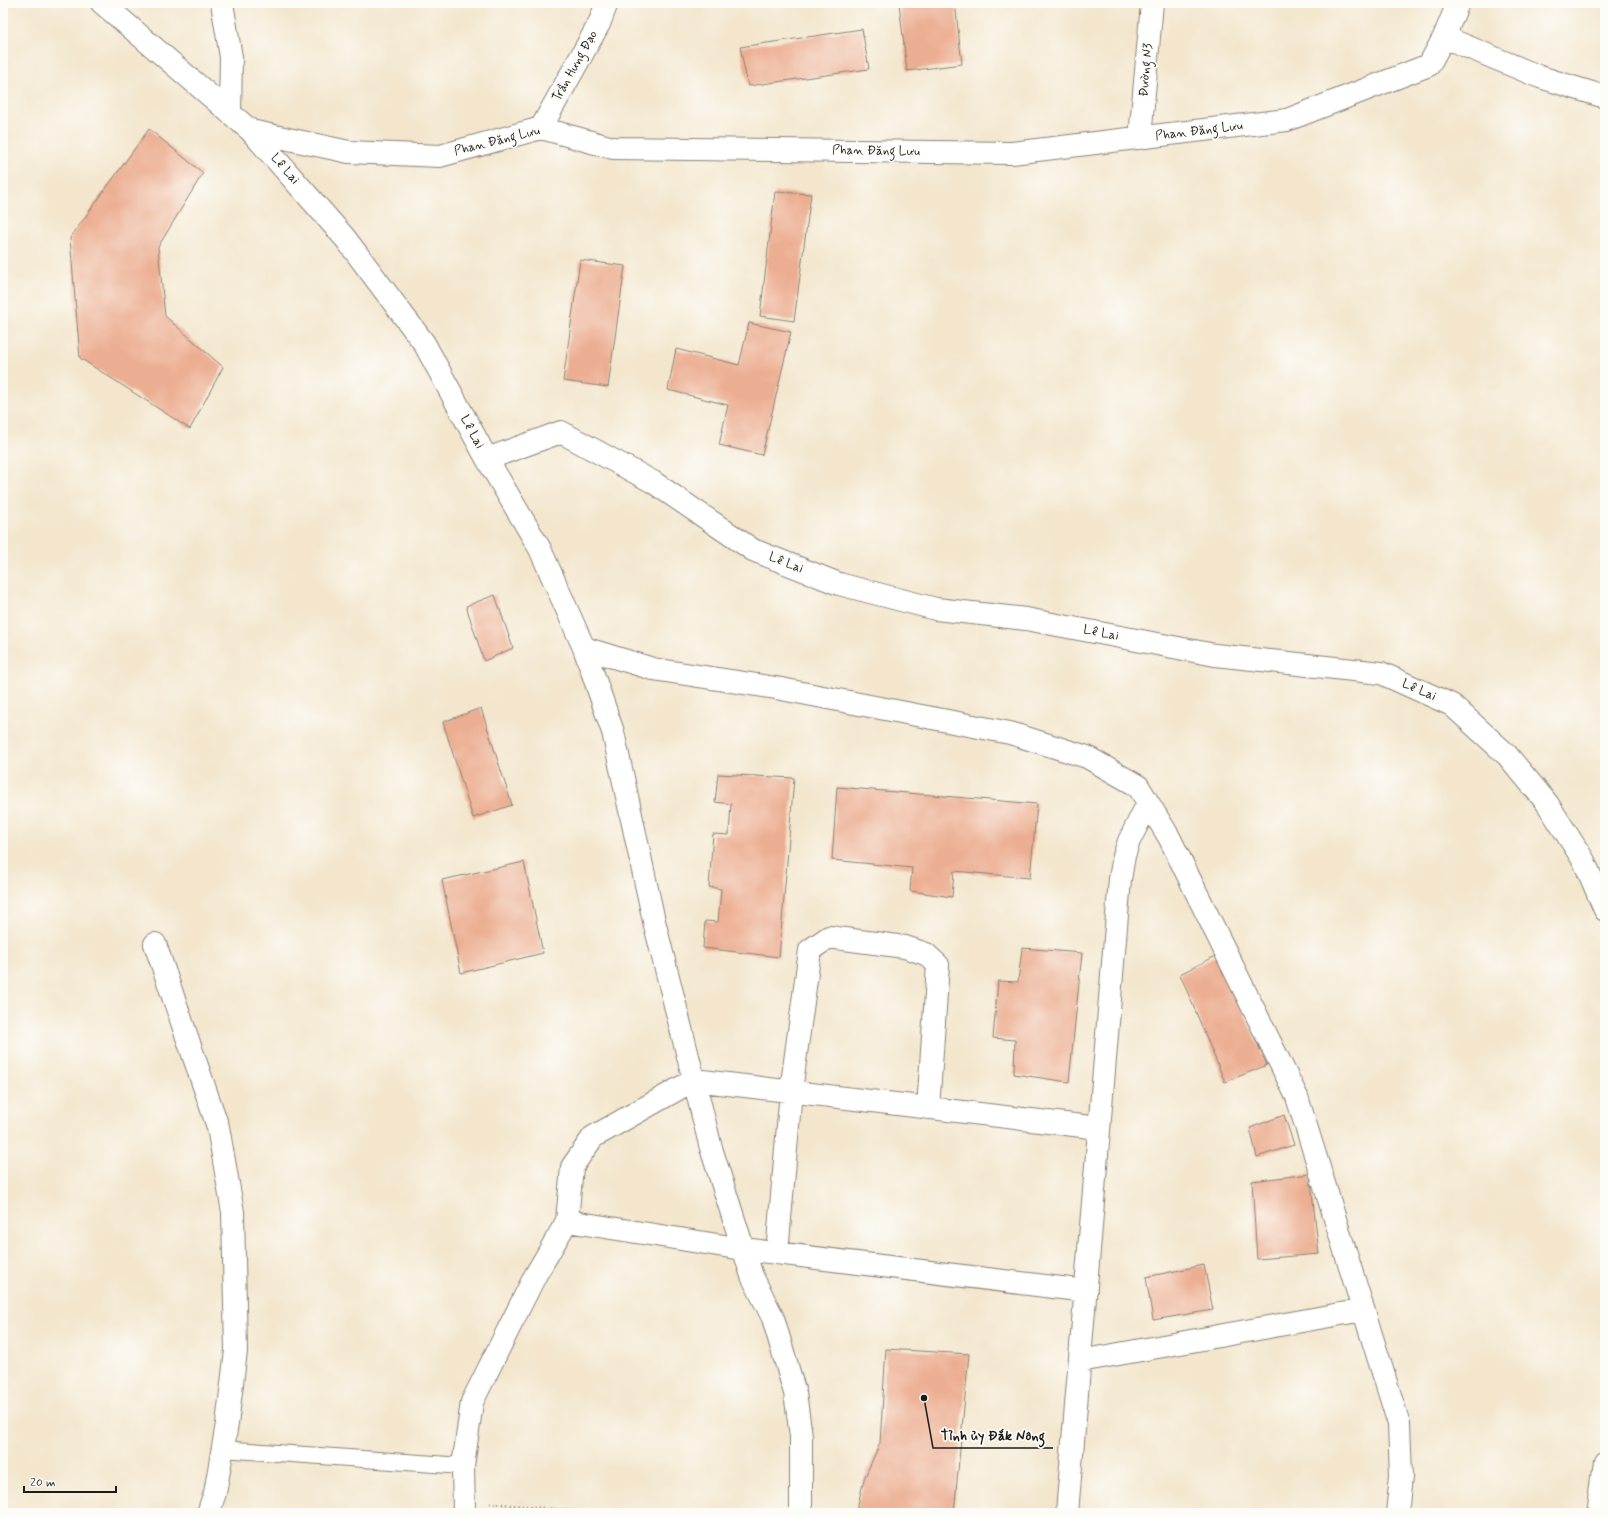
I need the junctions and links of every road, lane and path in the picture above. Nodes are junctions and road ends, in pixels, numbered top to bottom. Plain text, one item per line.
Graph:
1 (102, 3) edge
2 (222, 3) edge
3 (607, 3) edge
4 (1152, 3) edge
5 (1458, 3) edge
6 (1444, 37) junction
7 (1605, 97) edge
8 (230, 112) junction
9 (541, 128) junction
10 (251, 131) junction
11 (1140, 138) junction
12 (487, 460) junction
13 (584, 648) junction
14 (1148, 803) junction
15 (1605, 910) edge
16 (155, 944) dead end
17 (694, 1080) junction
18 (791, 1091) junction
19 (928, 1108) junction
20 (1099, 1128) junction
21 (567, 1221) junction
22 (743, 1249) junction
23 (777, 1253) junction
24 (1086, 1291) junction
25 (1363, 1310) junction
26 (1080, 1361) junction
27 (222, 1449) junction
28 (1605, 1462) edge
29 (463, 1466) junction
30 (463, 1507) edge
31 (208, 1513) edge
32 (600, 1513) edge
33 (801, 1513) edge
34 (1067, 1513) edge
35 (1397, 1513) edge
36 (1598, 1513) edge

1 - 8 street, Lê Lai
2 - 8 street
3 - 9 street, Trần Hưng Đạo
4 - 11 street, Đường N3
5 - 6 street, Phan Đăng Lưu
6 - 7 street
6 - 11 street, Phan Đăng Lưu
8 - 10 street, Lê Lai
9 - 10 street, Phan Đăng Lưu
9 - 11 street, Phan Đăng Lưu
10 - 12 street, Lê Lai
12 - 13 street
12 - 15 street, Lê Lai
13 - 14 street
13 - 17 street
14 - 20 street
14 - 25 street
16 - 27 street
17 - 18 street
17 - 21 street
17 - 22 street
18 - 19 street
18 - 19 street
18 - 23 street
19 - 20 street
20 - 24 street
21 - 22 street
21 - 29 street
22 - 23 street
22 - 33 street
23 - 24 street
24 - 26 street
25 - 26 street
25 - 35 street
26 - 34 street
27 - 29 lane
27 - 31 street
28 - 36 street
29 - 30 street
30 - 32 path

